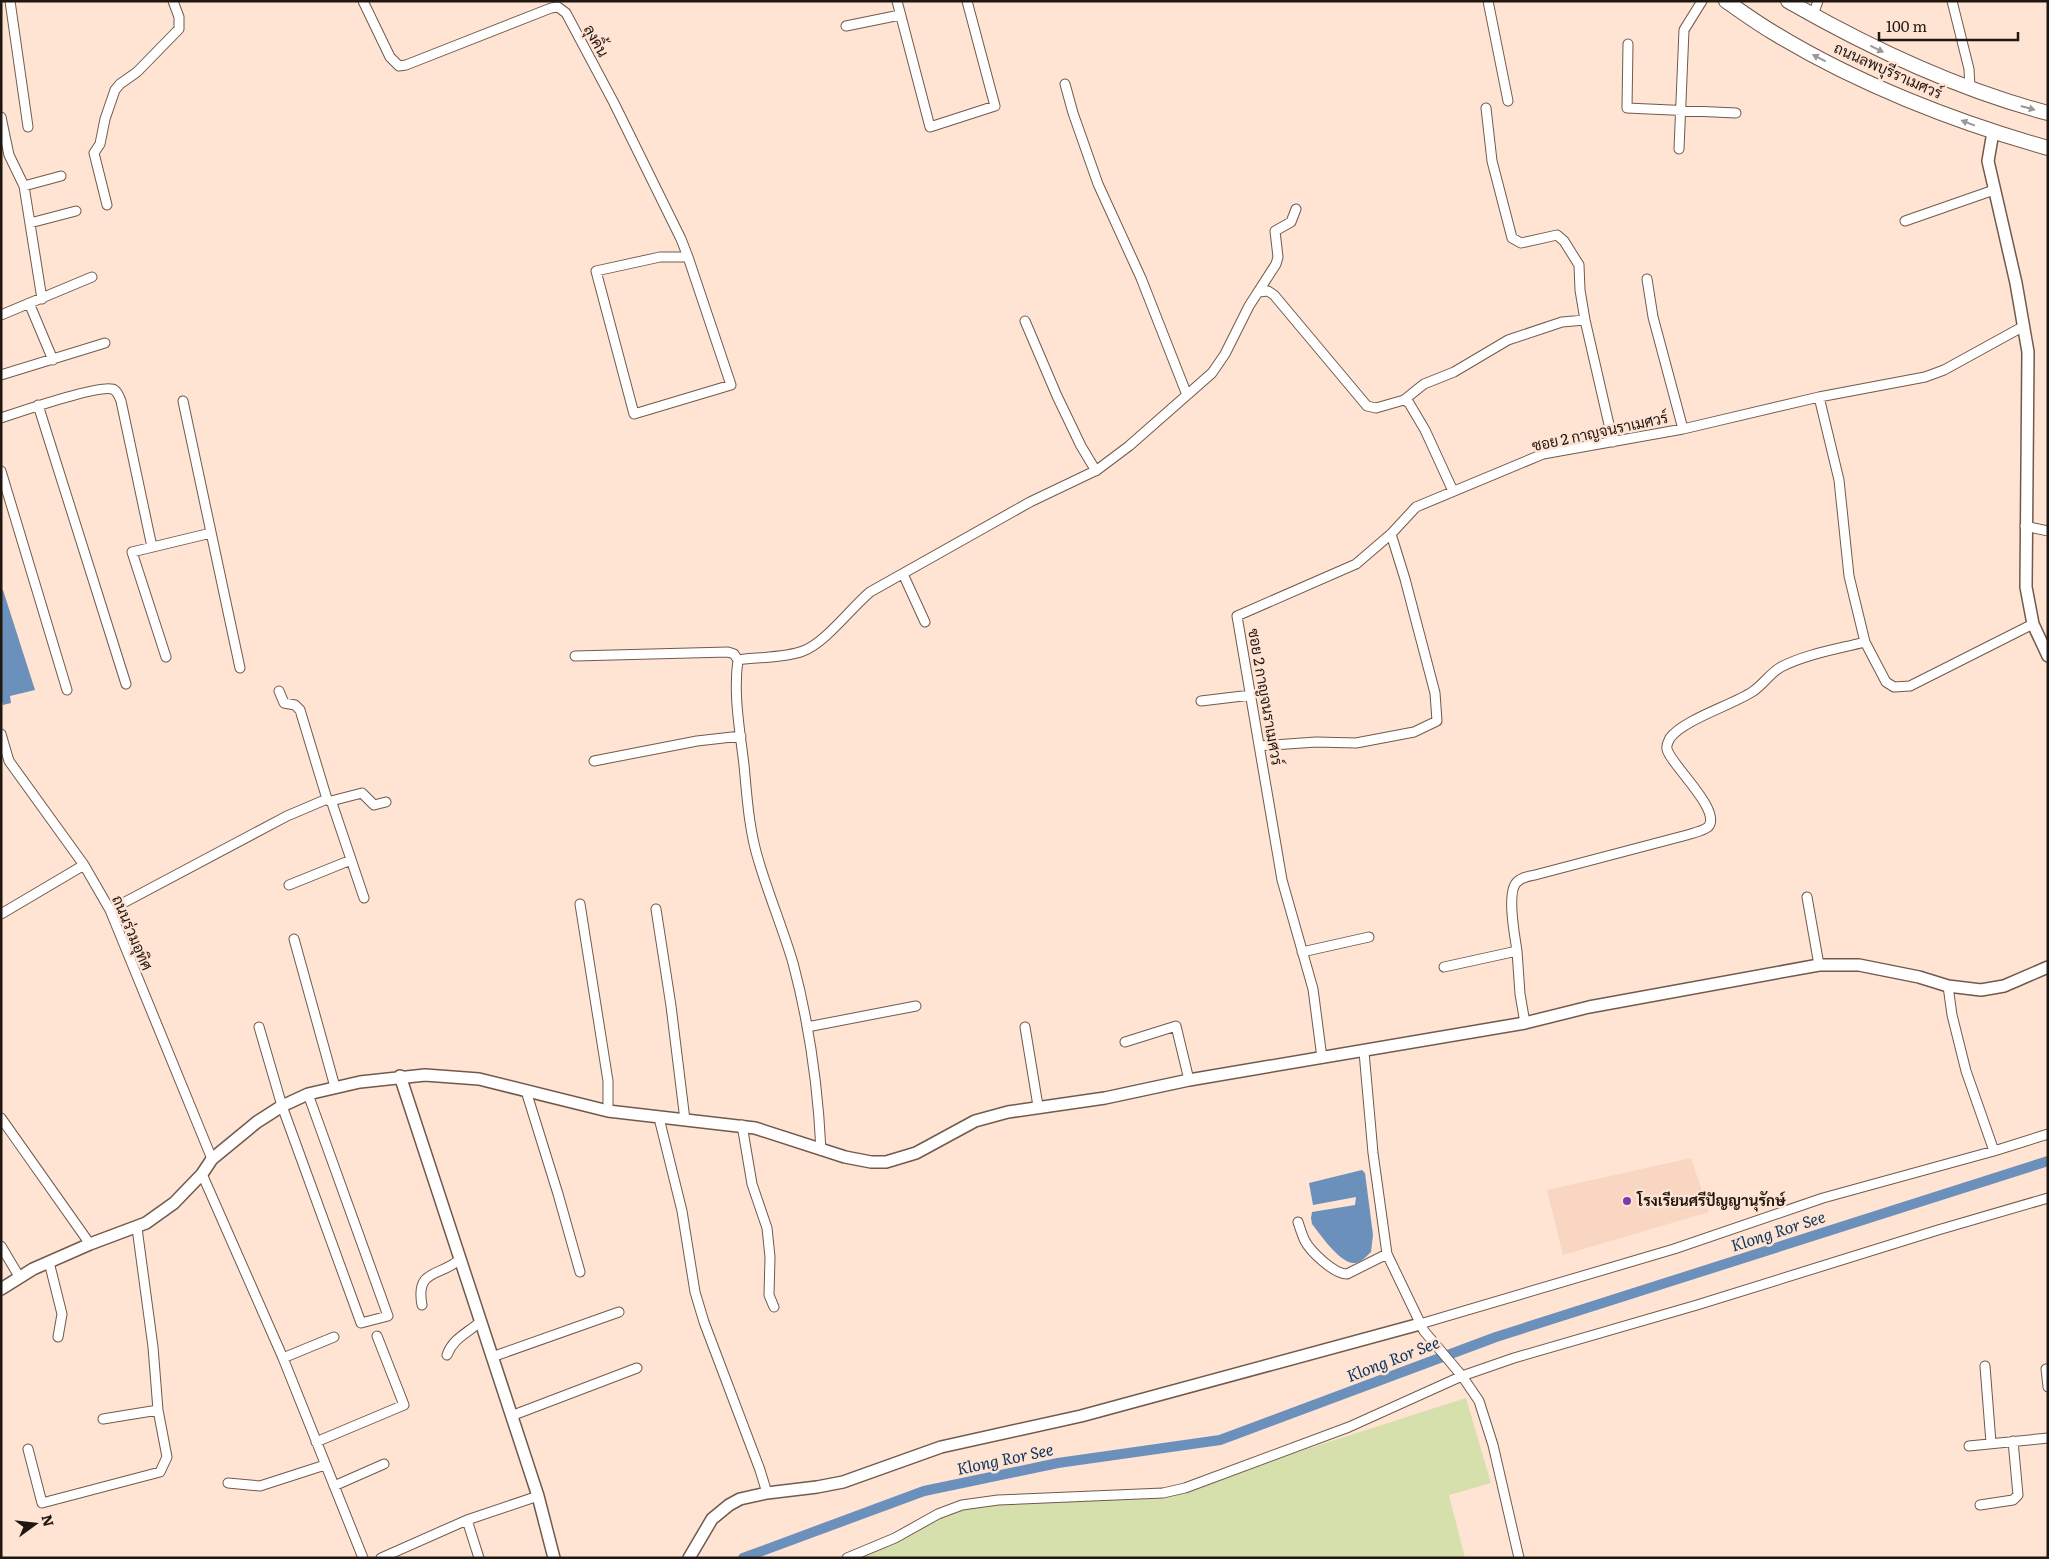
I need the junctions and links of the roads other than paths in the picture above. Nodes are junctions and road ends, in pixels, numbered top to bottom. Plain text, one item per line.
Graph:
1 (173, 1) edge
2 (363, 1) edge
3 (897, 1) edge
4 (967, 1) edge
5 (1488, 1) edge
6 (1702, 1) edge
7 (1726, 1) edge
8 (1788, 1) edge
9 (1818, 1) edge
10 (1952, 1) edge
11 (7, 4) edge
12 (900, 15) junction
13 (1813, 16) junction
14 (846, 26) dead end
15 (1628, 44) dead end
16 (1065, 84) dead end
17 (1970, 87) junction
18 (1508, 101) dead end
19 (1486, 108) dead end
20 (1680, 110) junction
21 (1736, 113) dead end
22 (2048, 113) edge
23 (1, 117) edge
24 (28, 127) dead end
25 (1993, 132) junction
26 (2048, 148) edge
27 (1679, 149) dead end
28 (61, 176) dead end
29 (24, 186) junction
30 (1994, 190) junction
31 (107, 206) dead end
32 (1296, 209) dead end
33 (76, 211) dead end
34 (1906, 221) dead end
35 (30, 223) junction
36 (688, 257) junction
37 (92, 277) dead end
38 (1646, 279) dead end
39 (1259, 292) junction
40 (42, 299) junction
41 (29, 303) junction
42 (1, 315) edge
43 (1585, 320) junction
44 (1025, 321) dead end
45 (2024, 326) junction
46 (105, 343) dead end
47 (53, 360) junction
48 (1, 375) edge
49 (1187, 395) junction
50 (1819, 398) junction
51 (1404, 400) junction
52 (183, 401) dead end
53 (38, 405) junction
54 (1, 418) edge
55 (1684, 429) junction
56 (1613, 442) junction
57 (1, 471) edge
58 (1096, 471) junction
59 (1453, 491) junction
60 (2025, 526) junction
61 (2048, 530) edge
62 (211, 533) junction
63 (1391, 534) junction
64 (152, 547) junction
65 (903, 574) junction
66 (925, 622) dead end
67 (2033, 624) junction
68 (1865, 642) junction
69 (575, 656) dead end
70 (2048, 656) edge
71 (166, 657) dead end
72 (738, 660) junction
73 (240, 668) dead end
74 (126, 684) dead end
75 (67, 690) dead end
76 (279, 691) dead end
77 (1250, 695) junction
78 (1201, 701) dead end
79 (1, 734) edge
80 (740, 736) junction
81 (1259, 746) junction
82 (594, 762) dead end
83 (5, 763) edge
84 (329, 800) junction
85 (386, 802) dead end
86 (351, 860) junction
87 (84, 865) junction
88 (288, 885) dead end
89 (1807, 896) dead end
90 (364, 898) dead end
91 (580, 904) dead end
92 (656, 909) dead end
93 (110, 910) junction
94 (1, 914) edge
95 (1369, 937) dead end
96 (294, 939) dead end
97 (1517, 951) junction
98 (1302, 952) junction
99 (1818, 965) junction
100 (1444, 967) dead end
101 (2048, 968) edge
102 (1948, 986) junction
103 (916, 1006) dead end
104 (1525, 1023) junction
105 (259, 1027) dead end
106 (807, 1027) junction
107 (1026, 1027) dead end
108 (1124, 1042) dead end
109 (1364, 1052) junction
110 (1322, 1058) junction
111 (400, 1076) junction
112 (1189, 1080) junction
113 (334, 1087) junction
114 (526, 1091) junction
115 (308, 1094) junction
116 (282, 1106) junction
117 (1038, 1106) junction
118 (608, 1111) junction
119 (1, 1118) edge
120 (659, 1118) junction
121 (685, 1120) junction
122 (742, 1125) junction
123 (2048, 1134) edge
124 (821, 1150) junction
125 (1994, 1151) junction
126 (212, 1159) junction
127 (202, 1174) junction
128 (2048, 1198) edge
129 (1298, 1222) dead end
130 (137, 1228) junction
131 (90, 1244) junction
132 (1, 1246) edge
133 (1388, 1254) junction
134 (460, 1259) junction
135 (49, 1262) junction
136 (580, 1272) dead end
137 (20, 1278) junction
138 (1, 1289) edge
139 (422, 1305) dead end
140 (774, 1306) dead end
141 (619, 1312) dead end
142 (480, 1321) junction
143 (1422, 1328) junction
144 (377, 1336) dead end
145 (58, 1337) dead end
146 (334, 1337) dead end
147 (447, 1355) dead end
148 (283, 1358) junction
149 (492, 1358) junction
150 (1985, 1366) dead end
151 (637, 1368) dead end
152 (2046, 1369) dead end
153 (1460, 1374) junction
154 (2048, 1387) edge
155 (158, 1410) junction
156 (511, 1416) junction
157 (103, 1419) dead end
158 (2048, 1438) edge
159 (2013, 1441) junction
160 (316, 1442) junction
161 (1991, 1443) junction
162 (1969, 1446) dead end
163 (28, 1449) dead end
164 (384, 1464) dead end
165 (325, 1465) junction
166 (228, 1483) dead end
167 (334, 1486) junction
168 (767, 1493) junction
169 (538, 1496) junction
170 (1980, 1506) dead end
171 (467, 1520) junction
172 (363, 1558) edge
173 (381, 1558) edge
174 (479, 1558) edge
175 (554, 1558) edge
176 (689, 1558) edge
177 (847, 1558) edge
178 (1519, 1558) edge

1 - 31 street
2 - 36 street, ลุงคิ้น
3 - 12 street
4 - 12 street
5 - 18 street
6 - 20 street
25 -> 7 main road, ถนนลพบุรีราเมศวร์
8 - 13 main road, ถนนลพบุรีราเมศวร์
9 - 13 street
10 - 17 street
11 - 24 street
12 - 14 street
13 -> 17 main road, ถนนลพบุรีราเมศวร์
15 - 20 street
16 - 49 street
17 -> 22 main road, ถนนลพบุรีราเมศวร์
19 - 43 street
20 - 21 street
20 - 27 street
23 - 29 street
25 - 26 main road, ถนนลพบุรีราเมศวร์
25 - 30 street
28 - 29 street
29 - 35 street
30 - 34 street
30 - 45 street
32 - 39 street
33 - 35 street
35 - 40 street
36 - 36 street, ลุงคิ้น
37 - 40 street
38 - 55 street
39 - 49 street
39 - 51 street
40 - 41 street
41 - 42 street
41 - 47 street
43 - 51 street
43 - 56 street
44 - 58 street
45 - 50 street, ซอย 2 กาญจนราเมศวร์
45 - 60 street
46 - 47 street
47 - 48 street
49 - 58 street
50 - 55 street, ซอย 2 กาญจนราเมศวร์
50 - 68 street
51 - 59 street
52 - 62 street
53 - 54 street
53 - 64 street
53 - 74 street
55 - 56 street, ซอย 2 กาญจนราเมศวร์
56 - 59 street, ซอย 2 กาญจนราเมศวร์
57 - 75 street
58 - 65 street
59 - 63 street, ซอย 2 กาญจนราเมศวร์
60 - 61 street
60 - 67 street
62 - 64 street
62 - 73 street
63 - 77 street, ซอย 2 กาญจนราเมศวร์
63 - 81 street
64 - 71 street
65 - 66 street
65 - 72 street
67 - 68 street
67 - 70 street
68 - 97 street
69 - 72 street
72 - 80 street
76 - 84 street
77 - 78 street
77 - 81 street, ซอย 2 กาญจนราเมศวร์
79 - 83 street, ถนนร่วมอุทิศ
80 - 82 street
80 - 106 street
81 - 98 street, ซอย 2 กาญจนราเมศวร์
83 - 87 street, ถนนร่วมอุทิศ
84 - 85 street
84 - 86 street
84 - 93 street
86 - 88 street
86 - 90 street
87 - 93 street, ถนนร่วมอุทิศ
87 - 94 street
89 - 99 street
91 - 118 street
92 - 121 street
93 - 126 street, ถนนร่วมอุทิศ
95 - 98 street
96 - 113 street
97 - 100 street
97 - 104 street
98 - 110 street, ซอย 2 กาญจนราเมศวร์
99 - 102 street
99 - 104 street
101 - 102 street
102 - 125 street
103 - 106 street
104 - 109 street
105 - 116 street
106 - 124 street
107 - 117 street
108 - 112 street
109 - 110 street
109 - 133 street
110 - 112 street
111 - 113 street
111 - 114 street
111 - 134 street
112 - 117 street
113 - 115 street
114 - 118 street
114 - 136 street
115 - 116 street
115 - 116 street
116 - 126 street
117 - 124 street
118 - 120 street
119 - 131 street
120 - 121 street
120 - 168 street
121 - 122 street
122 - 124 street
122 - 140 street
123 - 125 street
125 - 143 street
126 - 127 street
127 - 130 street
127 - 148 street
128 - 153 street
129 - 133 street
130 - 131 street
130 - 155 street
131 - 135 street
132 - 137 street
133 - 143 street
134 - 139 street
134 - 142 street
135 - 137 street
135 - 145 street
137 - 138 street
141 - 149 street
142 - 147 street
142 - 149 street
143 - 153 street
143 - 168 street
144 - 160 street
146 - 148 street
148 - 160 street
149 - 156 street
150 - 161 street
151 - 156 street
152 - 154 street
153 - 177 street
153 - 178 street
155 - 157 street
155 - 163 street
156 - 169 street
158 - 159 street
159 - 161 street
159 - 170 street
160 - 165 street
161 - 162 street
164 - 167 street
165 - 166 street
165 - 167 street
167 - 172 street
168 - 176 street
169 - 171 street
169 - 175 street
171 - 173 street
171 - 174 street

